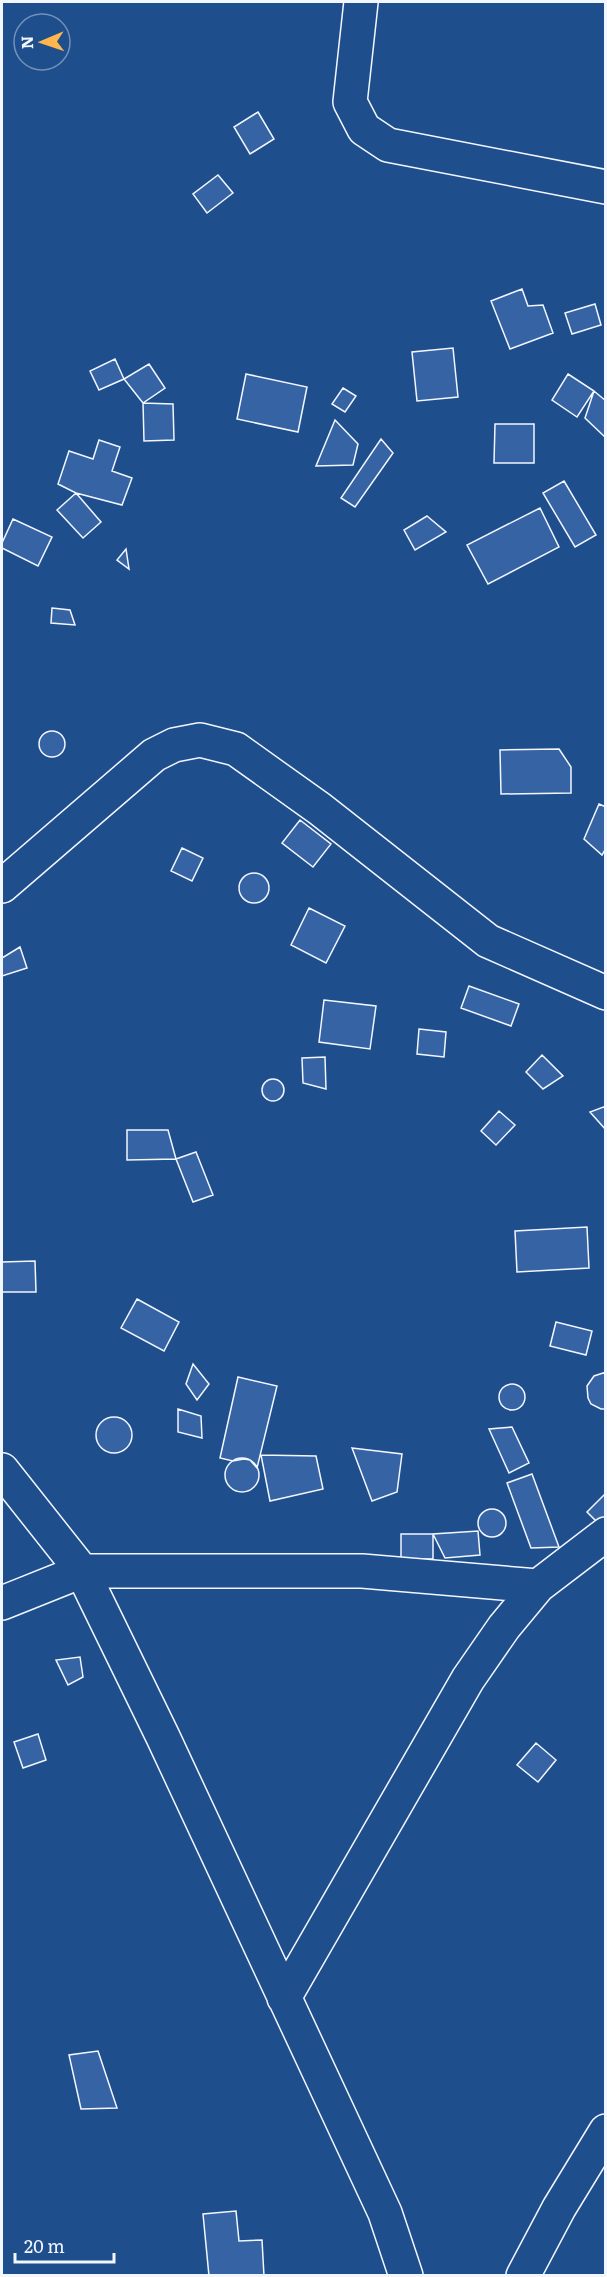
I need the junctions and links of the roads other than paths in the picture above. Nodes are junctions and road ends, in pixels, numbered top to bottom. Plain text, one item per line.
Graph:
1 (361, 2) edge
2 (606, 187) edge
3 (2, 886) edge
4 (606, 993) edge
5 (2, 1470) edge
6 (606, 1534) edge
7 (82, 1571) junction
8 (538, 1586) junction
9 (2, 1603) edge
10 (284, 1998) junction
11 (606, 2132) edge
12 (406, 2276) edge
13 (524, 2276) edge

1 - 2 street
3 - 4 street
5 - 7 street
6 - 8 street
7 - 8 street
7 - 9 street
7 - 10 street
8 - 10 street
10 - 12 street
11 - 13 street

